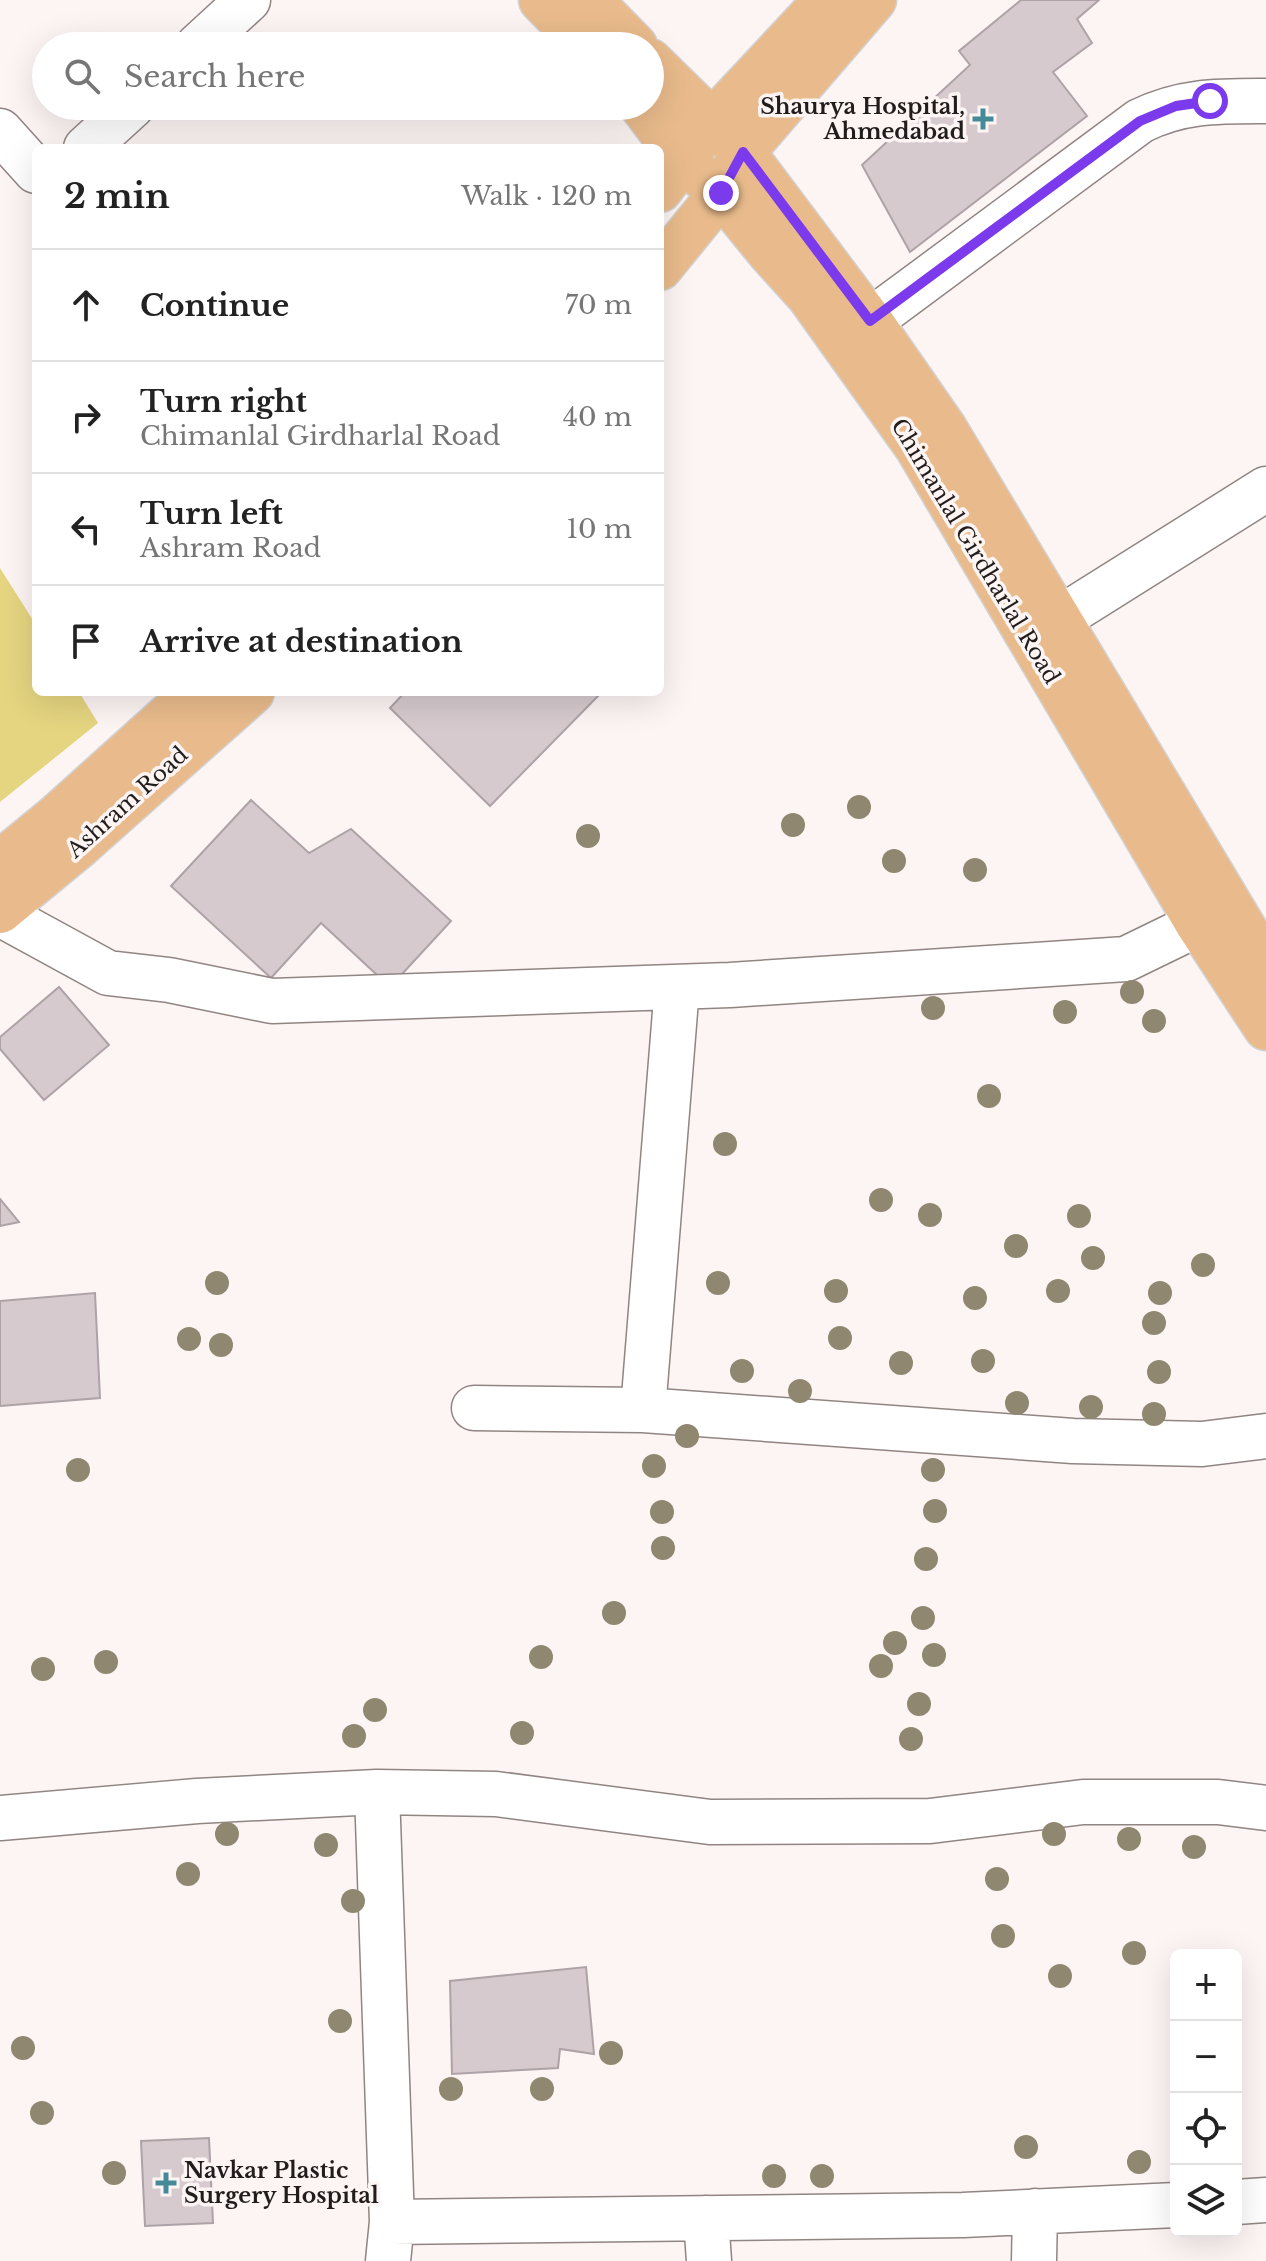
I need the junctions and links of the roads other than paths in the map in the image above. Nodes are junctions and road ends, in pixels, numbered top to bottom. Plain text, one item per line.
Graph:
1 (248, 0) edge
2 (541, 0) edge
3 (590, 0) edge
4 (826, 0) edge
5 (874, 0) edge
6 (213, 32) edge
7 (572, 32) edge
8 (621, 32) edge
9 (664, 75) edge
10 (1266, 101) edge
11 (117, 120) edge
12 (648, 120) edge
13 (712, 122) junction
14 (0, 131) edge
15 (90, 144) edge
16 (659, 144) edge
17 (743, 152) junction
18 (664, 157) edge
19 (32, 167) edge
20 (672, 175) edge
21 (721, 193) junction
22 (664, 263) edge
23 (870, 321) junction
24 (1266, 489) edge
25 (1059, 619) junction
26 (191, 696) edge
27 (248, 696) edge
28 (0, 863) edge
29 (0, 912) edge
30 (1198, 924) junction
31 (1266, 965) edge
32 (677, 987) junction
33 (1266, 1028) edge
34 (474, 1408) dead end
35 (643, 1410) junction
36 (1266, 1436) edge
37 (377, 1792) junction
38 (1266, 1808) edge
39 (0, 1818) edge
40 (1266, 2200) edge
41 (1242, 2202) edge
42 (1170, 2205) edge
43 (1035, 2211) junction
44 (706, 2218) junction
45 (390, 2241) edge
46 (709, 2261) edge
47 (1034, 2261) edge

1 - 6 street
2 - 7 main road
3 - 8 main road
4 - 13 main road
5 - 17 main road
9 - 13 main road, Chimanlal Girdharlal Road
10 - 23 street
11 - 15 street
12 - 16 main road, Chimanlal Girdharlal Road
13 - 17 main road, Chimanlal Girdharlal Road
13 - 20 main road
14 - 19 street
17 - 21 main road
17 - 23 main road, Chimanlal Girdharlal Road
18 - 20 main road, Chimanlal Girdharlal Road
20 - 21 main road, Chimanlal Girdharlal Road
21 - 22 main road
21 - 30 main road, Chimanlal Girdharlal Road
23 - 25 main road, Chimanlal Girdharlal Road
24 - 25 street
25 - 31 main road, Chimanlal Girdharlal Road
26 - 28 main road, Ashram Road
27 - 29 main road, Ashram Road
29 - 32 street
30 - 32 street
30 - 33 main road, Chimanlal Girdharlal Road
32 - 35 street
34 - 35 street
35 - 36 street
37 - 38 street
37 - 39 street
37 - 45 street
40 - 41 street
42 - 43 street
43 - 44 street
43 - 47 street
44 - 45 street
44 - 46 street

